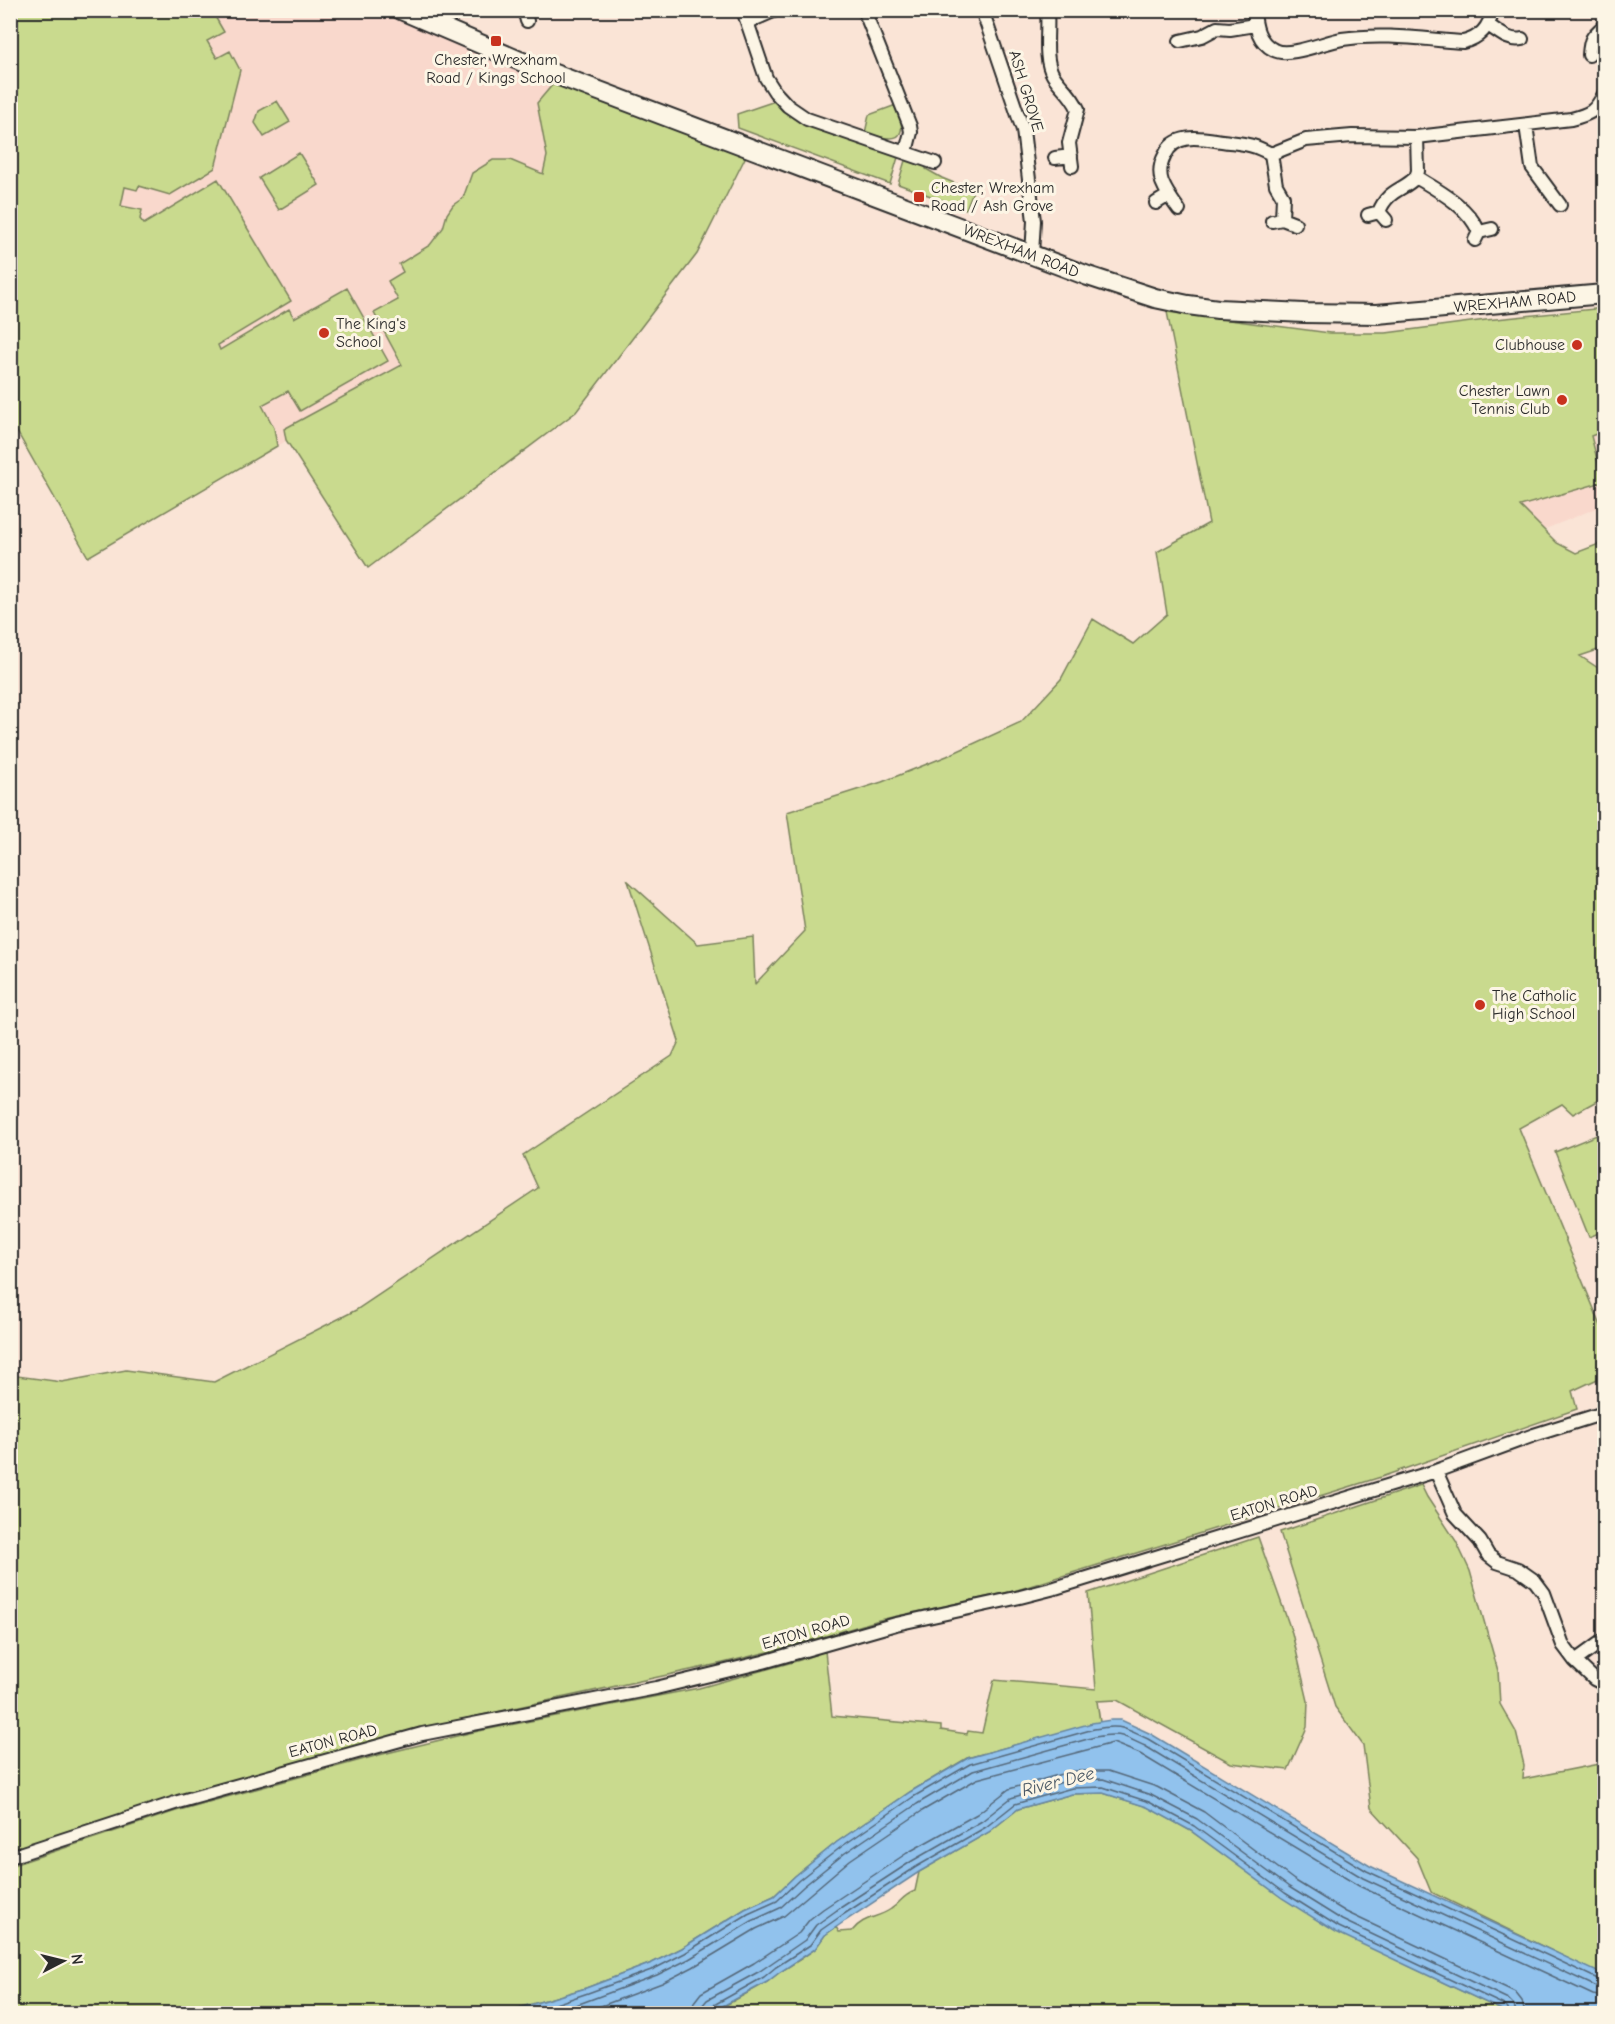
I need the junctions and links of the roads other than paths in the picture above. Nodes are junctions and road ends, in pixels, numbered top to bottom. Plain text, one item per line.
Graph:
1 (401, 10) edge
2 (776, 10) edge
3 (864, 10) edge
4 (982, 10) edge
5 (1047, 10) edge
6 (1254, 10) edge
7 (1493, 10) edge
8 (746, 16) edge
9 (1255, 25) junction
10 (1488, 25) junction
11 (1605, 26) edge
12 (1522, 39) dead end
13 (1178, 42) dead end
14 (1589, 56) dead end
15 (1605, 94) edge
16 (1601, 112) edge
17 (1526, 125) junction
18 (1417, 137) junction
19 (906, 153) junction
20 (1270, 154) junction
21 (1055, 158) dead end
22 (935, 162) dead end
23 (1416, 177) junction
24 (1169, 195) junction
25 (1156, 203) dead end
26 (1560, 204) dead end
27 (1179, 210) dead end
28 (1378, 216) dead end
29 (1295, 224) dead end
30 (1492, 229) dead end
31 (1032, 254) junction
32 (1605, 294) edge
33 (1605, 1413) edge
34 (1436, 1471) junction
35 (1605, 1640) edge
36 (1575, 1661) junction
37 (1605, 1684) edge
38 (10, 1857) edge

1 - 31 highway, WREXHAM ROAD
2 - 8 street
3 - 19 street
4 - 31 street, ASH GROVE
5 - 21 street
6 - 9 street
7 - 10 street
8 - 19 street
9 - 10 street
9 - 13 street
10 - 12 street
11 - 14 street
15 - 16 street
16 - 17 street
17 - 18 street
17 - 26 street
18 - 20 street
18 - 23 street
19 - 22 street
20 - 24 street
20 - 29 street
23 - 28 street
23 - 30 street
24 - 25 street
24 - 27 street
31 - 32 highway, WREXHAM ROAD
33 - 34 street, EATON ROAD
34 - 36 street
34 - 38 street, EATON ROAD
35 - 36 street
36 - 37 street

